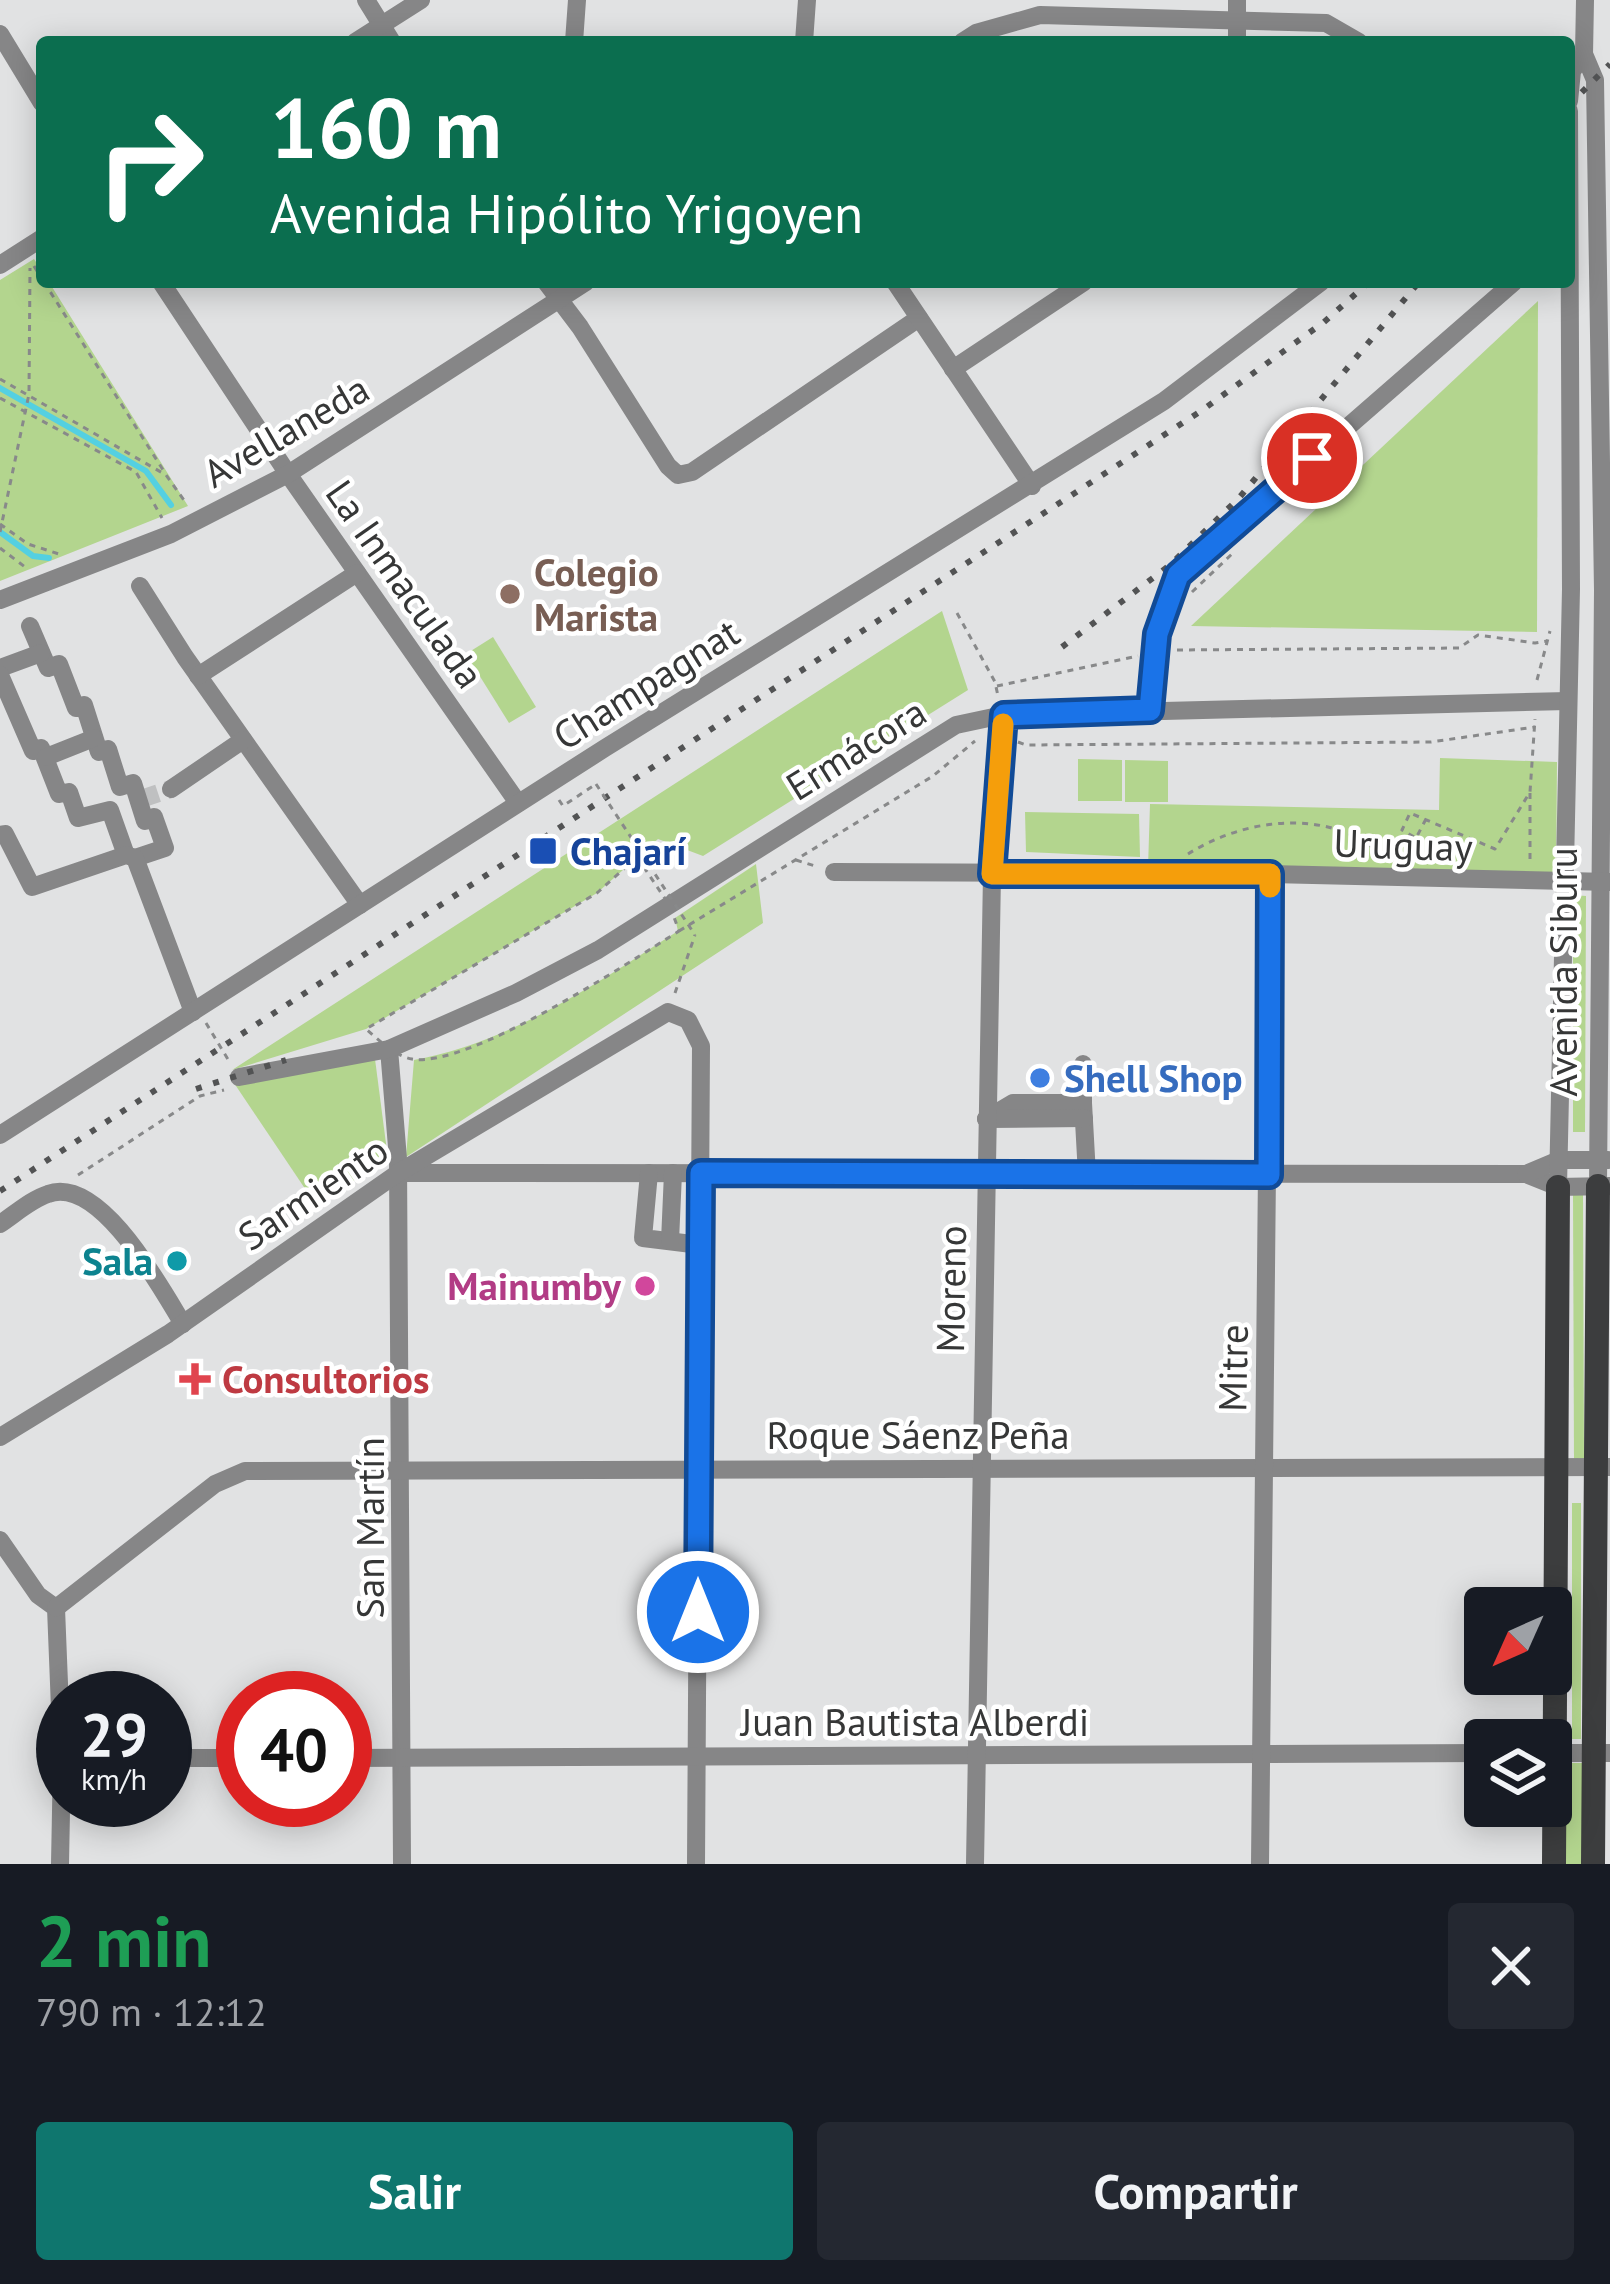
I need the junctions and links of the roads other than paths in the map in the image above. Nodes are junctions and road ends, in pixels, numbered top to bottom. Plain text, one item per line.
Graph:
1 (366, 0) edge
2 (421, 0) edge
3 (577, 0) edge
4 (806, 0) edge
5 (1586, 0) edge
6 (1026, 8) edge
7 (1237, 10) edge
8 (0, 34) edge
9 (387, 34) edge
10 (574, 36) edge
11 (804, 36) edge
12 (973, 36) edge
13 (1349, 36) edge
14 (1582, 69) edge
15 (36, 93) edge
16 (36, 242) edge
17 (0, 265) edge
18 (1606, 284) edge
19 (1575, 286) edge
20 (165, 288) edge
21 (899, 288) edge
22 (1075, 288) edge
23 (1313, 288) edge
24 (1507, 288) edge
25 (1569, 288) edge
26 (553, 289) edge
27 (919, 318) junction
28 (953, 369) junction
29 (288, 474) junction
30 (1032, 486) junction
31 (126, 552) junction
32 (357, 573) junction
33 (1571, 589) junction
34 (1607, 590) edge
35 (17, 608) edge
36 (41, 652) junction
37 (0, 672) edge
38 (198, 676) junction
39 (1568, 701) junction
40 (1150, 710) junction
41 (998, 716) junction
42 (94, 738) junction
43 (243, 740) junction
44 (46, 757) junction
45 (171, 789) tunnel mouth
46 (518, 803) junction
47 (140, 804) junction
48 (114, 820) junction
49 (0, 835) edge
50 (131, 856) junction
51 (834, 872) road end
52 (992, 874) junction
53 (1270, 874) junction
54 (1605, 882) edge
55 (1566, 883) junction
56 (360, 905) junction
57 (195, 1011) junction
58 (389, 1048) junction
59 (1084, 1064) dead end
60 (239, 1086) road end
61 (1083, 1111) junction
62 (986, 1119) junction
63 (0, 1135) edge
64 (1559, 1160) junction
65 (398, 1173) junction
66 (649, 1173) junction
67 (673, 1173) junction
68 (701, 1173) junction
69 (1604, 1173) edge
70 (1526, 1174) junction
71 (985, 1175) junction
72 (1087, 1175) junction
73 (1269, 1175) junction
74 (1558, 1187) junction
75 (0, 1224) edge
76 (670, 1241) junction
77 (700, 1245) junction
78 (183, 1324) junction
79 (0, 1437) edge
80 (1603, 1467) edge
81 (403, 1468) junction
82 (981, 1468) junction
83 (1264, 1468) junction
84 (1558, 1468) junction
85 (698, 1469) junction
86 (0, 1540) edge
87 (56, 1608) junction
88 (59, 1671) edge
89 (1554, 1719) edge
90 (1602, 1753) edge
91 (1262, 1754) junction
92 (1464, 1754) edge
93 (977, 1755) junction
94 (697, 1756) junction
95 (372, 1757) edge
96 (404, 1757) junction
97 (61, 1827) edge
98 (1554, 1827) edge
99 (60, 1864) edge
100 (403, 1864) edge
101 (696, 1864) edge
102 (975, 1864) edge
103 (1260, 1864) edge
104 (1554, 1864) edge
105 (1593, 1864) edge

1 - 9 street
2 - 9 street
3 - 10 street
4 - 11 street
5 - 14 street
6 - 7 street
6 - 12 street
7 - 13 street
8 - 15 street
14 - 18 street, Avenida Siburu
16 - 17 street
18 - 19 street
18 - 34 street, Avenida Siburu
20 - 29 street, La Inmaculada
21 - 27 street
22 - 28 street
23 - 30 street, Champagnat
24 - 40 street
25 - 33 street, Avenida Siburu
26 - 27 street
26 - 29 street, Avellaneda
27 - 28 street
28 - 30 street
29 - 31 street, Avellaneda
29 - 32 street, La Inmaculada
30 - 46 street, Champagnat
31 - 35 street, Avellaneda
31 - 38 street
32 - 38 street
32 - 46 street, La Inmaculada
33 - 34 street
33 - 39 street, Avenida Siburu
34 - 54 street, Avenida Siburu
35 - 36 street
36 - 37 street
36 - 42 street
37 - 44 street
38 - 43 street
39 - 40 street, Ermácora
39 - 55 street, Avenida Siburu
40 - 41 street, Ermácora
41 - 52 street, Moreno
41 - 58 street, Ermácora
42 - 44 street
42 - 47 street
43 - 45 street
43 - 56 street
44 - 48 street
46 - 56 street, Champagnat
47 - 48 street
47 - 50 street
48 - 50 street
49 - 50 street
50 - 57 street
51 - 52 street, Uruguay
52 - 53 street, Uruguay
52 - 62 street, Moreno
53 - 55 street, Uruguay
53 - 73 street, Mitre
54 - 55 street, Uruguay
54 - 69 street, Avenida Siburu
55 - 64 street, Avenida Siburu
56 - 57 street, Champagnat
57 - 63 street, Champagnat
58 - 60 street, Ermácora
58 - 65 street, San Martín
59 - 61 street
61 - 62 street
61 - 72 street
62 - 71 street, Moreno
64 - 69 street
64 - 70 street
64 - 74 street, Avenida Siburu
65 - 66 street
65 - 68 street, Sarmiento
65 - 78 street, Sarmiento
65 - 81 street, San Martín
66 - 67 street
66 - 76 street
67 - 68 street
67 - 76 street
68 - 71 street
68 - 77 street
69 - 74 street
69 - 80 main road, Avenida Siburu
70 - 73 street
70 - 74 street
71 - 72 street
71 - 82 street, Moreno
72 - 73 street
73 - 83 street, Mitre
74 - 84 main road, Avenida Siburu
75 - 78 street
76 - 77 street
77 - 85 street
78 - 79 street, Sarmiento
80 - 84 street, Roque Sáenz Peña
80 - 90 main road, Avenida Siburu
81 - 85 street, Roque Sáenz Peña
81 - 87 street, Roque Sáenz Peña
81 - 96 street, San Martín
82 - 83 street, Roque Sáenz Peña
82 - 85 street, Roque Sáenz Peña
82 - 93 street, Moreno
83 - 84 street, Roque Sáenz Peña
83 - 91 street, Mitre
84 - 89 main road, Avenida Siburu
85 - 94 street
86 - 87 street
87 - 88 street
90 - 105 main road, Avenida Siburu
91 - 92 street, Juan Bautista Alberdi
91 - 93 street, Juan Bautista Alberdi
91 - 103 street, Mitre
93 - 94 street, Juan Bautista Alberdi
93 - 102 street, Moreno
94 - 96 street, Juan Bautista Alberdi
94 - 101 street
95 - 96 street, Juan Bautista Alberdi
96 - 100 street, San Martín
97 - 99 street
98 - 104 main road, Avenida Siburu

